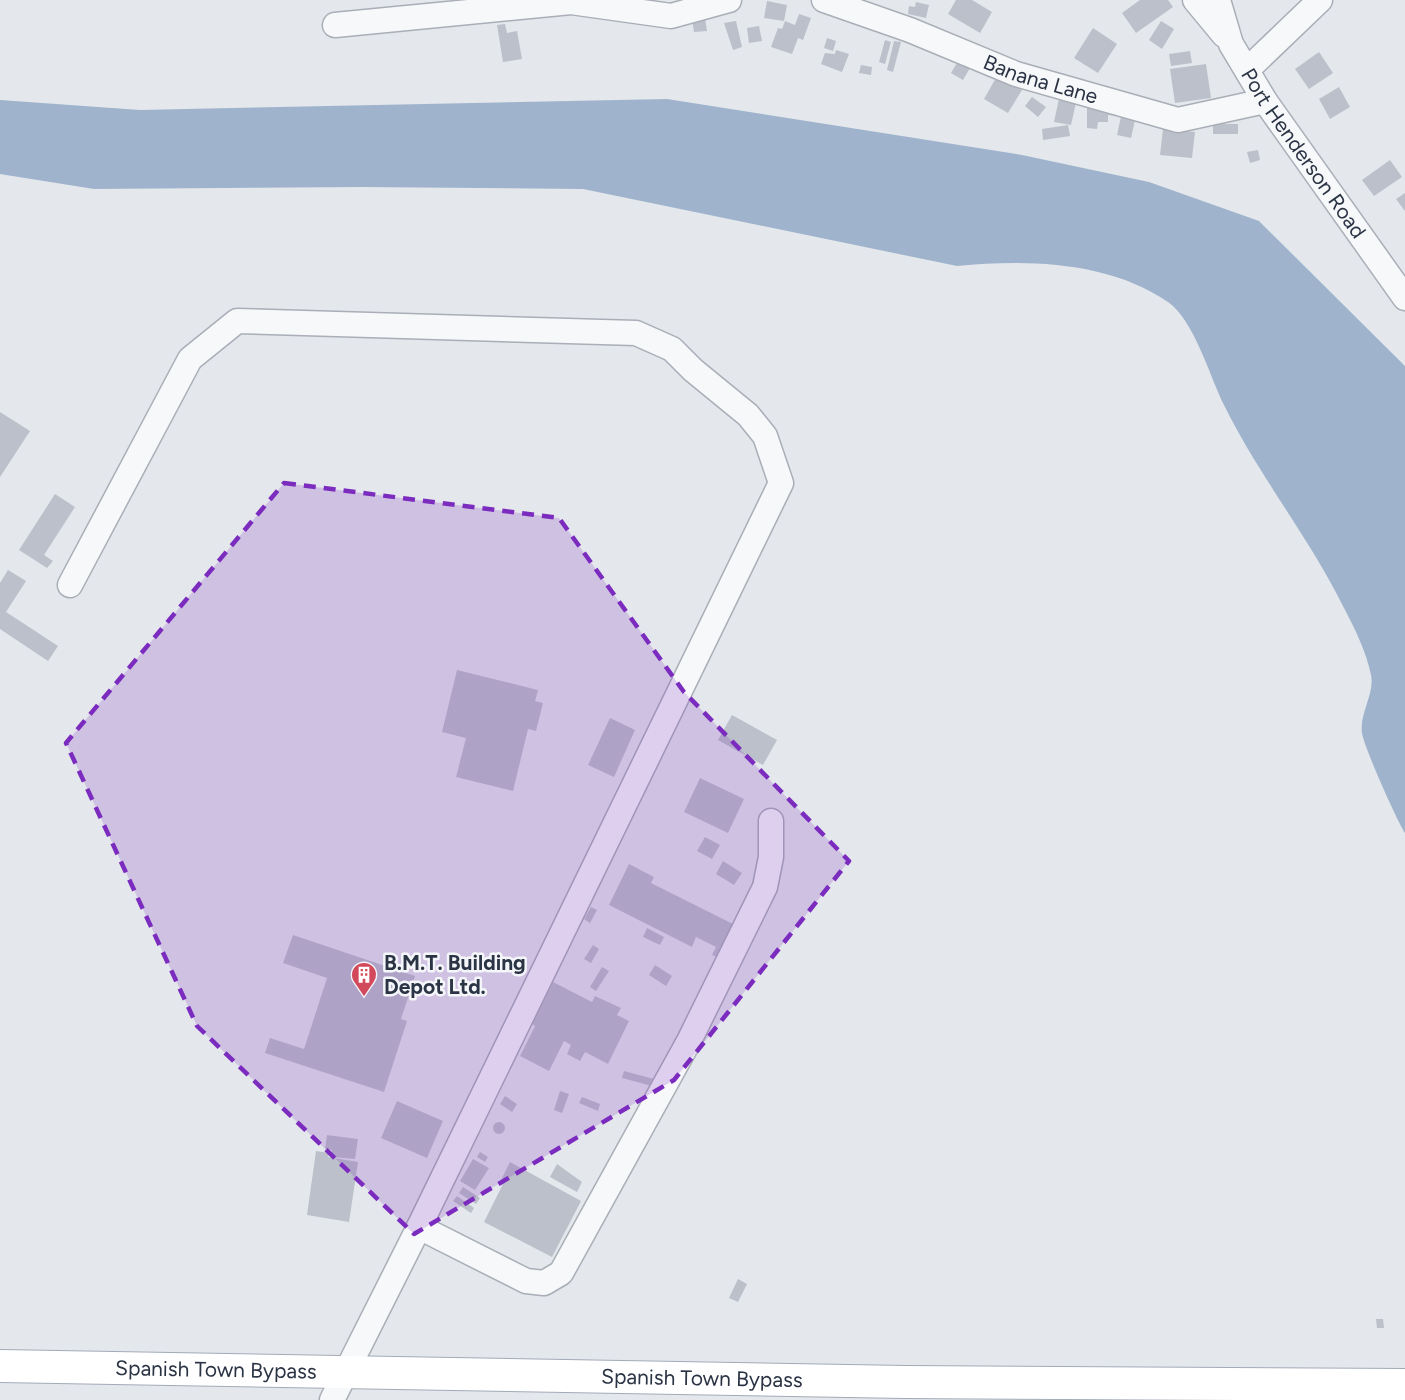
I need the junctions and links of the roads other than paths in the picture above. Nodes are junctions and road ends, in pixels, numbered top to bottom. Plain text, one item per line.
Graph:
1 (729, 0) edge
2 (824, 0) edge
3 (1195, 0) edge
4 (1218, 0) edge
5 (1320, 0) edge
6 (335, 25) dead end
7 (1231, 44) junction
8 (1247, 70) junction
9 (1265, 101) junction
10 (1405, 298) edge
11 (70, 585) dead end
12 (771, 821) dead end
13 (419, 1227) junction
14 (0, 1366) edge
15 (345, 1372) junction
16 (1405, 1385) edge
17 (908, 1391) edge
18 (332, 1400) edge

1 - 6 street
2 - 9 street, Banana Lane
3 - 7 street
4 - 7 street, Port Henderson Road
5 - 8 street
7 - 8 street, Port Henderson Road
8 - 9 street, Port Henderson Road
9 - 10 street, Port Henderson Road
11 - 13 street
12 - 13 street
13 - 15 street
14 - 15 main road, Spanish Town Bypass
15 - 17 main road, Spanish Town Bypass
15 - 18 street
16 - 17 main road, Spanish Town Bypass

